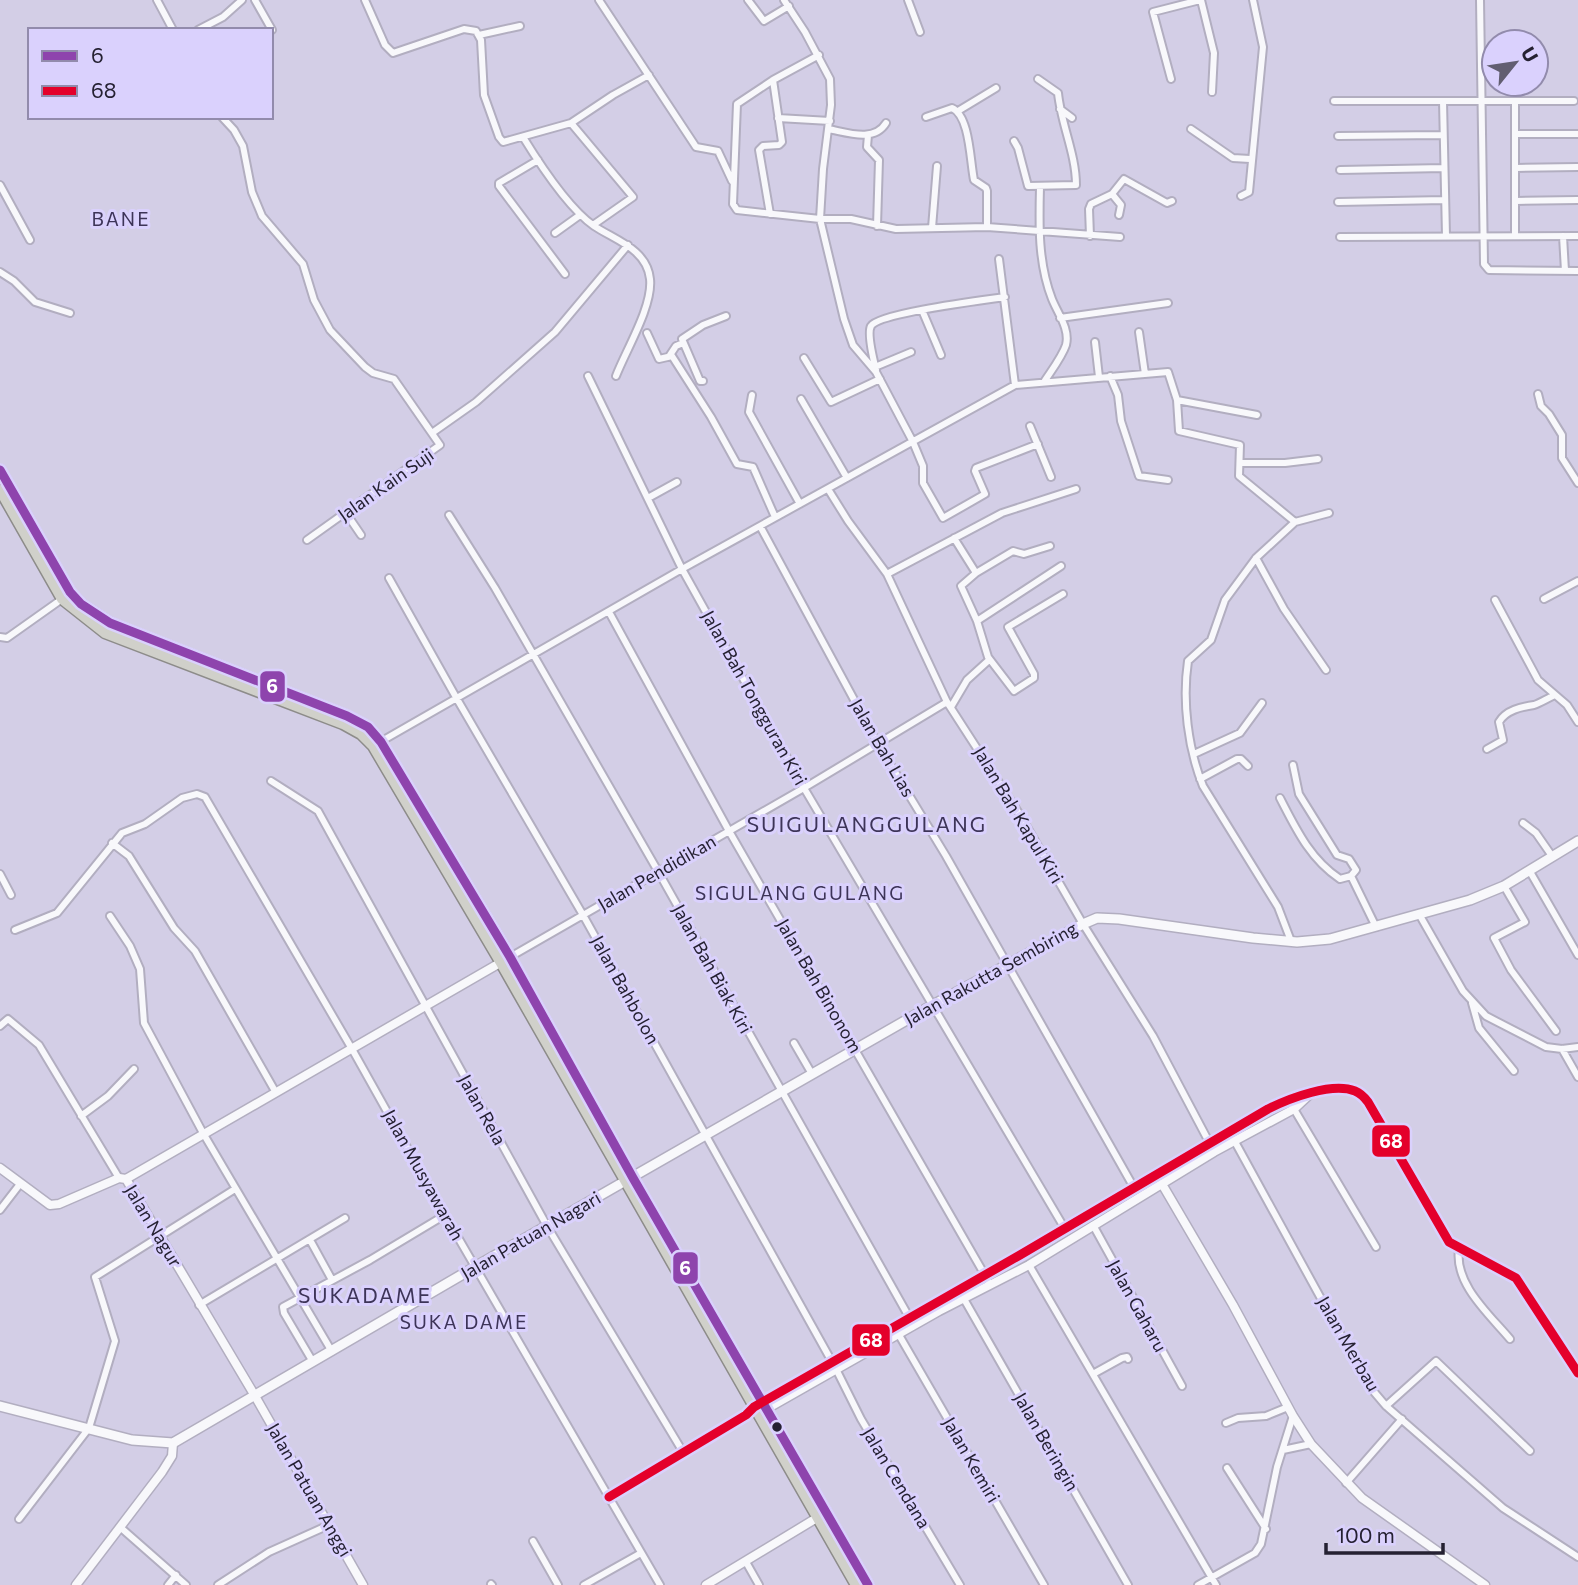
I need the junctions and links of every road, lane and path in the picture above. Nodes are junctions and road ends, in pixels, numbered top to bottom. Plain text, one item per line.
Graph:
1 (157, 0) edge
2 (243, 0) edge
3 (255, 0) edge
4 (365, 0) edge
5 (599, 0) edge
6 (748, 0) edge
7 (784, 0) edge
8 (908, 0) edge
9 (1201, 0) edge
10 (1253, 0) edge
11 (1480, 0) edge
12 (789, 6) junction
13 (520, 26) dead end
14 (172, 28) edge
15 (202, 28) edge
16 (271, 28) edge
17 (920, 32) dead end
18 (479, 35) junction
19 (819, 55) junction
20 (649, 75) junction
21 (1038, 79) dead end
22 (1171, 79) dead end
23 (773, 80) junction
24 (996, 88) dead end
25 (1212, 92) dead end
26 (1482, 100) junction
27 (1334, 101) dead end
28 (1443, 101) junction
29 (1574, 101) dead end
30 (1515, 102) junction
31 (1059, 109) junction
32 (958, 111) junction
33 (926, 117) dead end
34 (778, 118) junction
35 (1072, 118) dead end
36 (224, 119) edge
37 (830, 121) junction
38 (886, 122) dead end
39 (571, 123) junction
40 (828, 129) junction
41 (1191, 129) dead end
42 (1515, 134) junction
43 (1578, 134) edge
44 (868, 135) junction
45 (1443, 135) junction
46 (1338, 136) dead end
47 (523, 137) junction
48 (1014, 141) dead end
49 (1250, 159) junction
50 (538, 160) junction
51 (937, 166) dead end
52 (1578, 167) edge
53 (1444, 168) junction
54 (1516, 168) junction
55 (1340, 170) dead end
56 (0, 185) edge
57 (733, 185) junction
58 (1040, 187) junction
59 (1112, 194) junction
60 (1241, 196) dead end
61 (1445, 200) junction
62 (1578, 200) edge
63 (1172, 201) dead end
64 (1516, 201) junction
65 (1338, 202) dead end
66 (771, 214) junction
67 (580, 215) junction
68 (1119, 215) dead end
69 (820, 219) junction
70 (593, 225) junction
71 (877, 226) junction
72 (988, 227) junction
73 (932, 228) junction
74 (1038, 232) junction
75 (555, 233) dead end
76 (1515, 235) junction
77 (1090, 236) junction
78 (1446, 236) junction
79 (1484, 236) junction
80 (1563, 236) junction
81 (1578, 236) edge
82 (1120, 237) dead end
83 (1340, 237) dead end
84 (30, 240) dead end
85 (628, 245) junction
86 (999, 259) dead end
87 (1566, 271) junction
88 (1578, 271) edge
89 (0, 272) edge
90 (565, 274) dead end
91 (1005, 297) junction
92 (1168, 303) dead end
93 (922, 310) junction
94 (70, 313) dead end
95 (726, 316) dead end
96 (1060, 318) junction
97 (1139, 332) dead end
98 (647, 333) dead end
99 (1095, 342) dead end
100 (683, 343) junction
101 (911, 352) dead end
102 (670, 355) junction
103 (940, 355) dead end
104 (804, 358) dead end
105 (876, 370) junction
106 (1145, 374) junction
107 (588, 376) dead end
108 (616, 376) dead end
109 (1110, 376) junction
110 (1099, 377) junction
111 (880, 379) junction
112 (703, 382) dead end
113 (1044, 382) junction
114 (1015, 385) junction
115 (752, 394) dead end
116 (1538, 394) dead end
117 (801, 398) dead end
118 (1177, 400) junction
119 (1257, 415) dead end
120 (1030, 426) dead end
121 (432, 433) junction
122 (913, 442) junction
123 (1038, 444) junction
124 (1318, 459) dead end
125 (1240, 463) junction
126 (0, 470) edge
127 (1051, 477) dead end
128 (847, 478) junction
129 (1168, 480) dead end
130 (677, 482) dead end
131 (1578, 483) edge
132 (828, 489) junction
133 (1076, 489) dead end
134 (0, 490) edge
135 (648, 498) junction
136 (800, 504) junction
137 (346, 513) junction
138 (1329, 513) dead end
139 (449, 515) dead end
140 (775, 517) junction
141 (1295, 522) junction
142 (760, 526) junction
143 (360, 535) dead end
144 (954, 538) junction
145 (307, 540) dead end
146 (1050, 546) dead end
147 (1256, 558) junction
148 (1061, 566) dead end
149 (682, 569) junction
150 (976, 573) junction
151 (887, 574) junction
152 (389, 578) dead end
153 (1578, 581) edge
154 (1063, 594) dead end
155 (62, 599) junction
156 (1544, 599) dead end
157 (1496, 600) dead end
158 (609, 612) junction
159 (976, 621) junction
160 (0, 637) edge
161 (533, 656) junction
162 (989, 660) junction
163 (1326, 670) dead end
164 (1555, 695) junction
165 (457, 699) junction
166 (1262, 703) dead end
167 (949, 705) junction
168 (1578, 722) edge
169 (377, 744) junction
170 (878, 744) junction
171 (1487, 749) dead end
172 (1194, 754) junction
173 (1293, 765) dead end
174 (1248, 766) dead end
175 (1200, 779) junction
176 (271, 781) dead end
177 (804, 788) junction
178 (1280, 798) dead end
179 (1523, 823) dead end
180 (729, 831) junction
181 (112, 843) junction
182 (1577, 844) edge
183 (1552, 856) junction
184 (1529, 870) junction
185 (659, 873) junction
186 (0, 874) edge
187 (1351, 876) junction
188 (1504, 886) junction
189 (10, 895) dead end
190 (1419, 914) junction
191 (583, 915) junction
192 (110, 916) dead end
193 (1083, 924) junction
194 (1376, 927) junction
195 (15, 930) dead end
196 (1291, 942) junction
197 (1578, 955) edge
198 (505, 960) junction
199 (1006, 965) junction
200 (1472, 1003) junction
201 (931, 1006) junction
202 (425, 1007) junction
203 (0, 1026) edge
204 (1556, 1031) dead end
205 (794, 1043) dead end
206 (1578, 1046) edge
207 (352, 1049) junction
208 (856, 1049) junction
209 (1562, 1049) junction
210 (134, 1069) dead end
211 (1514, 1071) dead end
212 (812, 1074) junction
213 (1578, 1077) edge
214 (275, 1091) junction
215 (781, 1092) junction
216 (1311, 1093) junction
217 (1288, 1099) junction
218 (1293, 1109) junction
219 (81, 1116) junction
220 (203, 1133) junction
221 (705, 1135) junction
222 (1234, 1140) junction
223 (1209, 1142) junction
224 (0, 1168) edge
225 (122, 1179) junction
226 (629, 1180) junction
227 (20, 1184) junction
228 (1162, 1184) junction
229 (1133, 1186) junction
230 (236, 1189) junction
231 (0, 1210) edge
232 (445, 1215) junction
233 (345, 1218) dead end
234 (1093, 1225) junction
235 (547, 1226) junction
236 (1065, 1229) junction
237 (160, 1237) junction
238 (310, 1240) junction
239 (1376, 1247) dead end
240 (1459, 1249) junction
241 (276, 1260) junction
242 (1029, 1265) junction
243 (475, 1267) junction
244 (984, 1275) junction
245 (332, 1280) junction
246 (990, 1284) junction
247 (300, 1298) junction
248 (964, 1299) junction
249 (199, 1305) junction
250 (937, 1307) junction
251 (909, 1317) junction
252 (899, 1335) junction
253 (1510, 1339) dead end
254 (331, 1350) junction
255 (1128, 1359) dead end
256 (313, 1362) junction
257 (834, 1365) junction
258 (1578, 1373) edge
259 (1093, 1374) junction
260 (1182, 1386) dead end
261 (255, 1396) junction
262 (0, 1406) edge
263 (1386, 1406) junction
264 (1288, 1407) junction
265 (760, 1408) junction
266 (746, 1415) joint
267 (1293, 1416) junction
268 (1402, 1419) junction
269 (1226, 1423) dead end
270 (89, 1429) junction
271 (173, 1443) junction
272 (1311, 1444) junction
273 (1283, 1450) junction
274 (1530, 1451) dead end
275 (683, 1452) junction
276 (1227, 1468) dead end
277 (1346, 1483) junction
278 (609, 1497) junction
279 (822, 1515) junction
280 (19, 1519) dead end
281 (329, 1525) junction
282 (120, 1527) junction
283 (1266, 1529) junction
284 (533, 1541) dead end
285 (1261, 1544) junction
286 (1270, 1547) dead end
287 (641, 1553) junction
288 (1578, 1558) edge
289 (746, 1562) junction
290 (176, 1575) junction
291 (1212, 1577) junction
292 (76, 1585) edge
293 (168, 1585) edge
294 (186, 1585) edge
295 (218, 1585) edge
296 (363, 1585) edge
297 (558, 1585) edge
298 (584, 1585) edge
299 (660, 1585) edge
300 (706, 1585) edge
301 (759, 1585) edge
302 (856, 1585) edge
303 (868, 1585) edge
304 (960, 1585) edge
305 (1044, 1585) edge
306 (1128, 1585) edge
307 (1198, 1585) edge
308 (1216, 1585) edge
309 (1485, 1585) edge

1 - 14 street
2 - 15 street
3 - 16 street
4 - 18 street
5 - 20 street
6 - 12 street
7 - 12 street
8 - 17 street
9 - 22 street
9 - 25 street
10 - 49 street
11 - 26 street
12 - 19 street
13 - 18 street
18 - 47 street
19 - 23 street
19 - 37 street
20 - 39 street
20 - 57 street
21 - 31 street
23 - 34 street
23 - 57 street
24 - 32 street
26 - 28 street
26 - 30 street
26 - 79 street
27 - 28 street
28 - 45 street
29 - 30 street
30 - 42 street
31 - 35 street
31 - 58 street
32 - 33 street
32 - 72 street
34 - 37 street
34 - 66 street
36 - 121 street, Jalan Kain Suji
37 - 40 street
38 - 44 street
39 - 47 street
39 - 70 street
40 - 44 street
40 - 69 street
41 - 49 street
42 - 43 street
42 - 54 street
44 - 71 street
45 - 46 street
45 - 53 street
47 - 50 street
48 - 58 street
49 - 60 street
50 - 67 street
50 - 90 street
51 - 73 street
52 - 54 street
53 - 55 street
53 - 61 street
54 - 64 street
56 - 84 street
57 - 66 street
58 - 74 street
59 - 63 street
59 - 68 street
59 - 77 street
61 - 65 street
61 - 78 street
62 - 64 street
64 - 76 street
66 - 69 street
67 - 70 street
67 - 75 street
69 - 71 street
69 - 105 street
70 - 85 street
71 - 73 street
72 - 73 street
72 - 74 street
74 - 77 street
74 - 96 street
76 - 79 street
76 - 80 street
77 - 82 street
78 - 79 street
78 - 83 street
79 - 87 street
80 - 81 street
80 - 87 street
85 - 108 street
85 - 121 street
86 - 91 street
87 - 88 street
89 - 94 street
91 - 93 street
91 - 114 street
92 - 96 street
93 - 103 street
93 - 105 street
95 - 100 street
96 - 113 street
97 - 106 street
98 - 102 street
99 - 110 street
100 - 102 street
100 - 112 street
101 - 105 street
102 - 140 street
104 - 111 street
105 - 111 street
106 - 109 street
106 - 118 street
107 - 135 street, Jalan Bah Tongguran Kiri
109 - 110 street
109 - 129 street
110 - 113 street
111 - 122 street
113 - 114 street
114 - 122 street
115 - 136 street
116 - 131 street
117 - 128 street
118 - 119 street
118 - 125 street
120 - 123 street
121 - 137 street, Jalan Kain Suji
122 - 123 street
122 - 128 street
123 - 127 street
124 - 125 street
125 - 141 street
126 - 169 highway
128 - 132 street
130 - 135 street
132 - 136 street
132 - 151 street, Jalan Bah Kapul Kiri
133 - 144 street
134 - 155 highway
135 - 149 street, Jalan Bah Tongguran Kiri
136 - 140 street
137 - 143 street
137 - 145 street, Jalan Kain Suji
138 - 141 street
139 - 161 street, Jalan Bah Biak Kiri
140 - 142 street
141 - 147 street
142 - 149 street
142 - 170 street, Jalan Bah Lias
144 - 150 street
144 - 151 street
146 - 150 street
147 - 163 street
147 - 172 street
148 - 159 street
149 - 158 street
149 - 177 street, Jalan Bah Tongguran Kiri
150 - 159 street
151 - 167 street, Jalan Bah Kapul Kiri
152 - 165 street, Jalan Bahbolon
153 - 156 street
154 - 162 street
155 - 160 street
155 - 169 highway
157 - 164 street
158 - 161 street
158 - 180 street, Jalan Bah Binonom
159 - 162 street
161 - 165 street
161 - 185 street, Jalan Bah Biak Kiri
162 - 167 street
164 - 168 street
164 - 171 street
165 - 169 street
165 - 191 street, Jalan Bahbolon
166 - 172 street
167 - 170 street, Jalan Pendidikan
167 - 193 street, Jalan Bah Kapul Kiri
169 - 198 highway
170 - 177 street, Jalan Pendidikan
170 - 199 street, Jalan Bah Lias
172 - 175 street
173 - 187 street
174 - 175 street
175 - 196 street
176 - 202 street, Jalan Rela
177 - 180 street, Jalan Pendidikan
177 - 201 street, Jalan Bah Tongguran Kiri
178 - 187 street
179 - 183 street
180 - 185 street, Jalan Pendidikan
180 - 208 street, Jalan Bah Binonom
181 - 195 street
181 - 207 street, Jalan Musyawarah
181 - 214 street
182 - 183 main road, Jalan Rakutta Sembiring
183 - 184 main road, Jalan Rakutta Sembiring
184 - 188 main road, Jalan Rakutta Sembiring
184 - 197 street
185 - 191 street, Jalan Pendidikan
185 - 215 street, Jalan Bah Biak Kiri
186 - 189 street
187 - 194 street
188 - 190 main road, Jalan Rakutta Sembiring
188 - 204 street
190 - 194 main road, Jalan Rakutta Sembiring
190 - 200 street
191 - 198 street, Jalan Pendidikan
191 - 221 street, Jalan Bahbolon
192 - 220 street
193 - 196 main road, Jalan Rakutta Sembiring
193 - 199 main road, Jalan Rakutta Sembiring
193 - 223 street, Jalan Bah Kapul Kiri
194 - 196 main road, Jalan Rakutta Sembiring
198 - 202 street, Jalan Pendidikan
198 - 226 highway
199 - 201 main road, Jalan Rakutta Sembiring
199 - 229 street, Jalan Bah Lias
200 - 209 street
200 - 211 street
201 - 208 main road, Jalan Rakutta Sembiring
201 - 236 street, Jalan Bah Tongguran Kiri
202 - 207 street, Jalan Pendidikan
202 - 235 street, Jalan Rela
203 - 219 street
205 - 212 street
206 - 209 street
207 - 214 street, Jalan Pendidikan
207 - 232 street, Jalan Musyawarah
208 - 212 main road, Jalan Rakutta Sembiring
208 - 244 street, Jalan Bah Binonom
209 - 213 street
210 - 219 street
212 - 215 main road, Jalan Rakutta Sembiring
214 - 220 street, Jalan Pendidikan
215 - 221 main road, Jalan Rakutta Sembiring
215 - 251 street, Jalan Bah Biak Kiri
216 - 217 street
216 - 218 street
216 - 240 street
217 - 218 street
217 - 223 street
218 - 222 street
218 - 239 street
219 - 225 street
220 - 225 street, Jalan Pendidikan
220 - 230 street
221 - 226 main road, Jalan Rakutta Sembiring
221 - 257 street, Jalan Bahbolon
222 - 228 street
222 - 263 street, Jalan Merbau
223 - 229 street
224 - 227 street, Jalan Nagur
225 - 227 street, Jalan Nagur
225 - 237 street, Jalan Nagur
226 - 235 main road, Jalan Patuan Nagari
226 - 265 highway
227 - 231 street
228 - 234 street
228 - 264 street
229 - 236 street
230 - 237 street
230 - 241 street
232 - 243 street, Jalan Musyawarah
232 - 245 street
233 - 238 street
234 - 242 street
234 - 260 street, Jalan Gaharu
235 - 243 main road, Jalan Patuan Nagari
235 - 275 street, Jalan Rela
236 - 244 street
237 - 249 street, Jalan Nagur
237 - 270 street
238 - 241 street
238 - 245 street
240 - 253 street
240 - 258 street
241 - 247 street
241 - 249 street
242 - 246 street
242 - 259 street
243 - 254 main road, Jalan Patuan Nagari
243 - 278 street, Jalan Musyawarah
244 - 246 street, Jalan Bah Binonom
244 - 250 street
245 - 247 street
246 - 248 street
247 - 254 street
247 - 256 street
248 - 250 street
248 - 306 street, Jalan Beringin
249 - 261 street, Jalan Nagur
250 - 251 street
250 - 252 street
251 - 257 street
252 - 257 street
252 - 305 street, Jalan Kemiri
254 - 256 main road, Jalan Patuan Nagari
255 - 259 street
256 - 261 main road, Jalan Patuan Nagari
257 - 265 street
257 - 304 street, Jalan Cendana
259 - 291 street
261 - 271 main road, Jalan Patuan Nagari
261 - 281 street, Jalan Patuan Anggi
262 - 270 main road
263 - 268 street, Jalan Merbau
263 - 274 street
264 - 267 street
264 - 269 street
265 - 266 street
265 - 279 highway
266 - 275 street
267 - 272 street
267 - 273 street
268 - 277 street
268 - 288 street, Jalan Merbau
270 - 271 main road
270 - 280 street
271 - 282 street
272 - 273 street
272 - 277 street
273 - 283 street
275 - 278 street
276 - 283 street
277 - 309 street
278 - 287 street, Jalan Musyawarah
279 - 289 street
279 - 302 highway
279 - 303 highway
281 - 295 street
281 - 296 street, Jalan Patuan Anggi
282 - 290 street
282 - 292 street
283 - 285 street
284 - 297 street
285 - 286 street
285 - 291 street
287 - 298 street
287 - 299 street, Jalan Musyawarah
289 - 300 street
289 - 301 street
290 - 293 street
290 - 294 street
291 - 307 street
291 - 308 street

